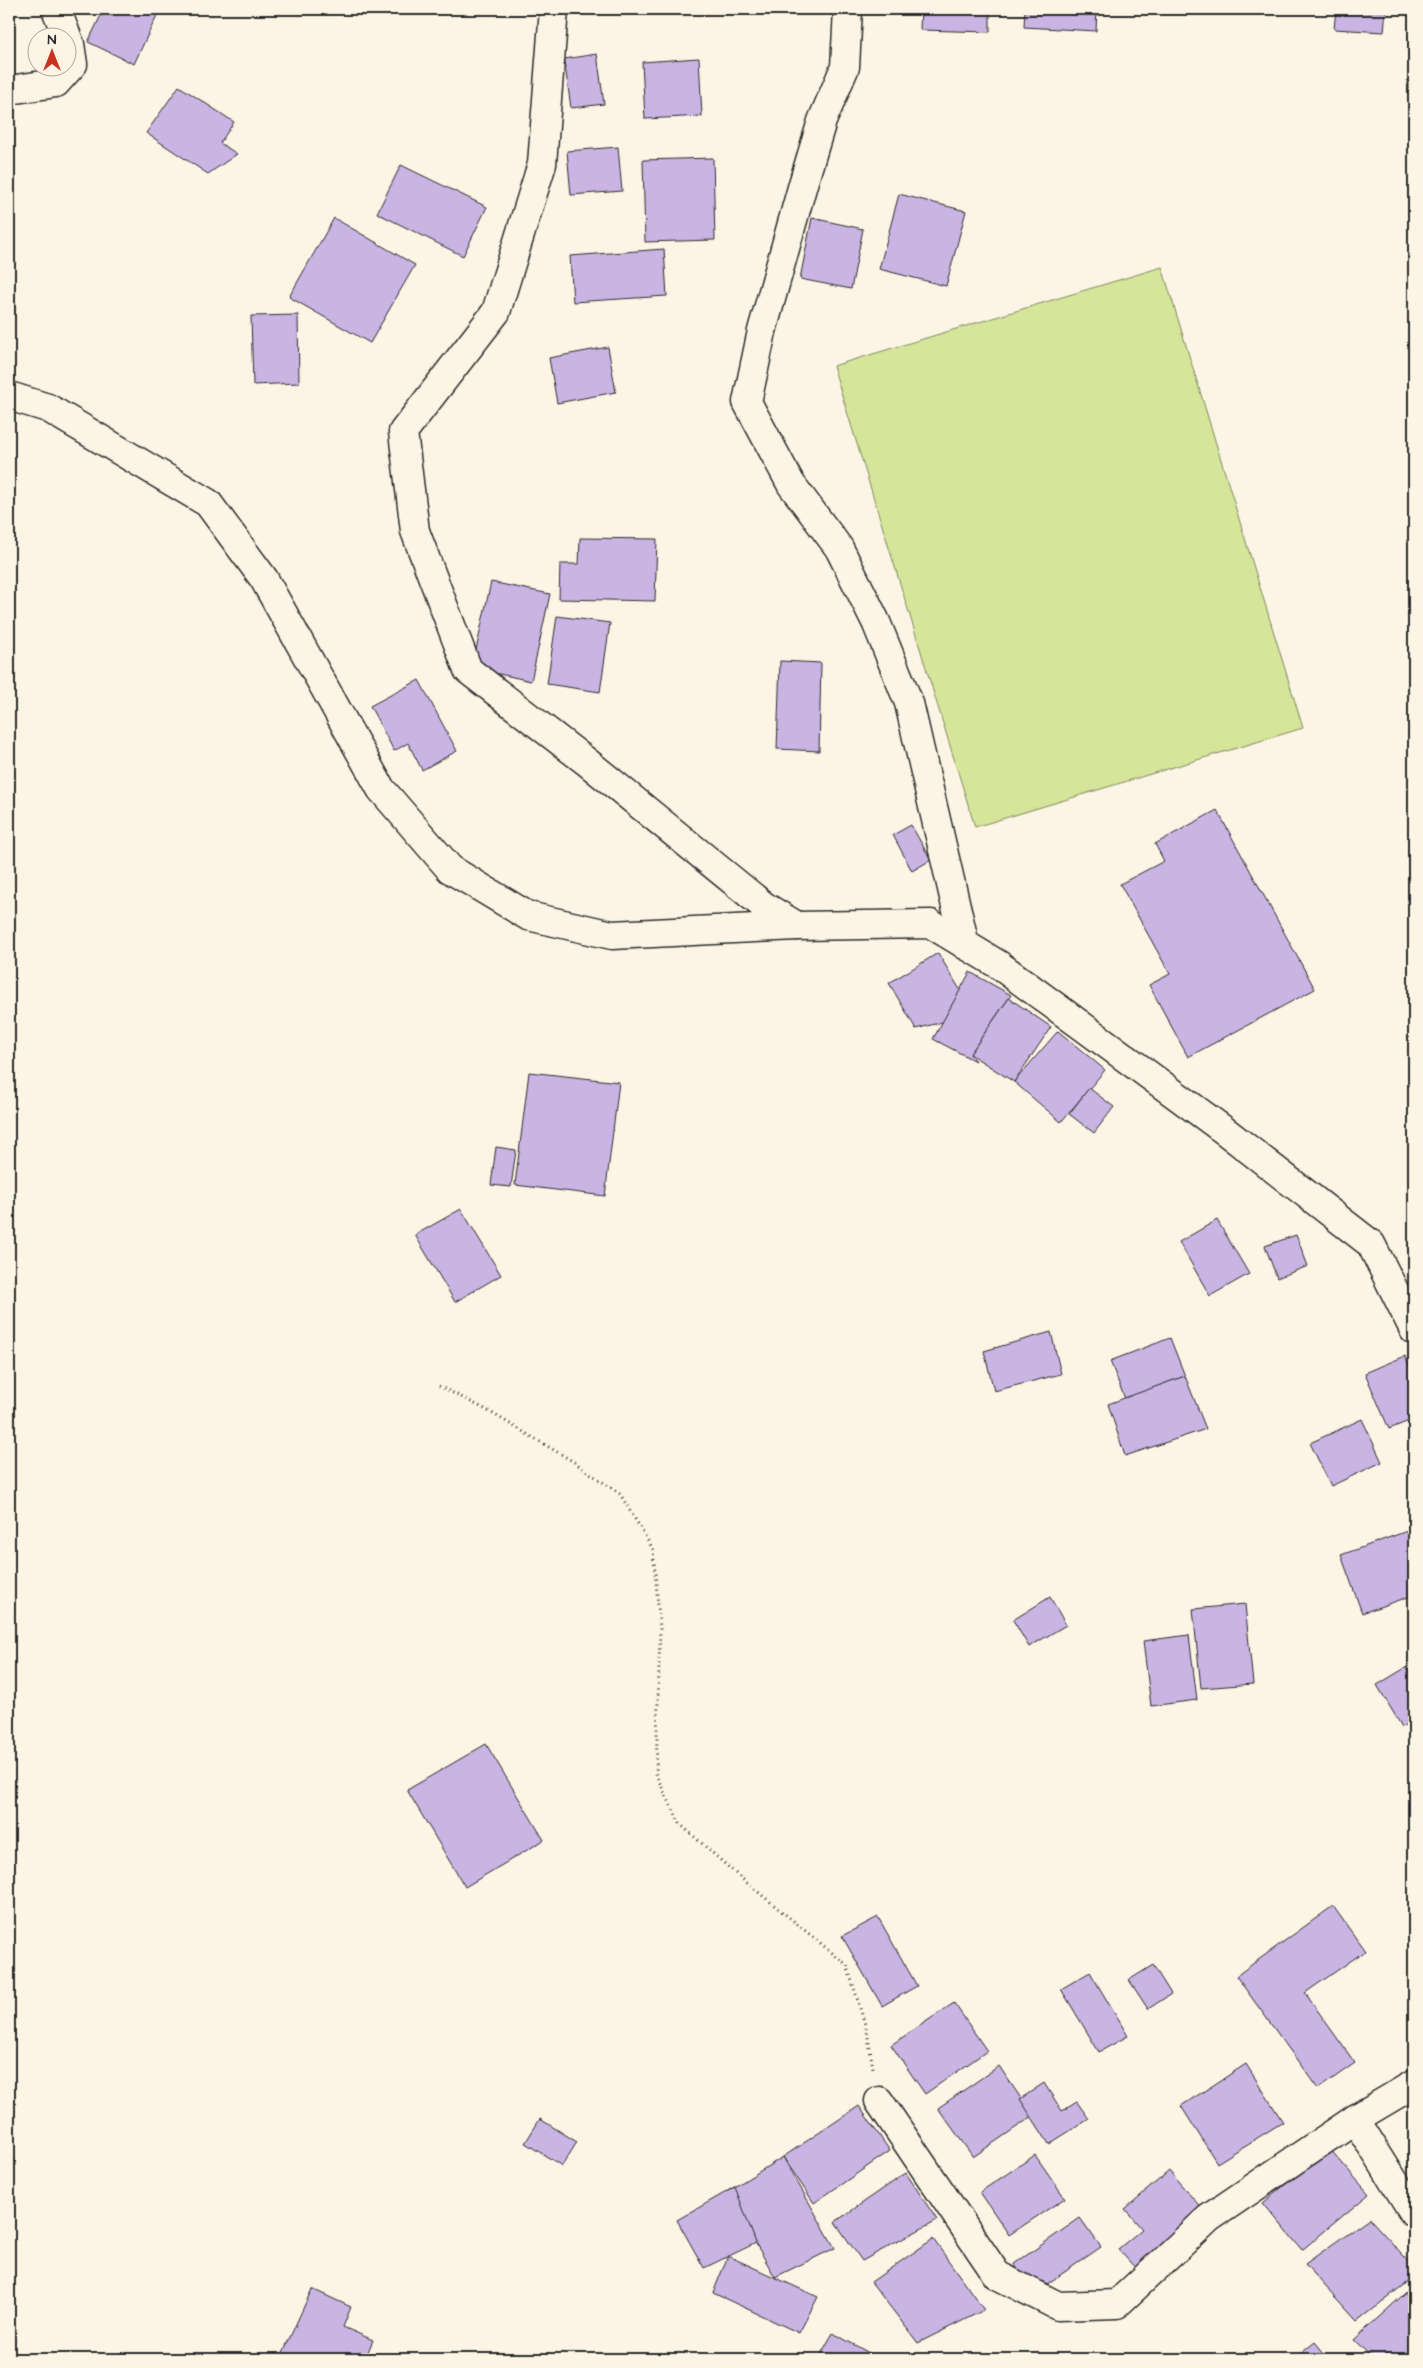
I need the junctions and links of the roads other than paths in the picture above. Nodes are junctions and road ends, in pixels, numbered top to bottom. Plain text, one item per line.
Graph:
1 (56, 9) edge
2 (554, 9) edge
3 (848, 9) edge
4 (9, 90) edge
5 (9, 396) edge
6 (797, 926) junction
7 (965, 945) junction
8 (1414, 1330) edge
9 (1414, 2084) edge
10 (879, 2101) road end
11 (1355, 2119) junction
12 (1414, 2213) edge

1 - 4 street
2 - 6 street
3 - 7 street
5 - 6 street
6 - 7 street
7 - 8 street
9 - 11 street
10 - 11 street
11 - 12 street

